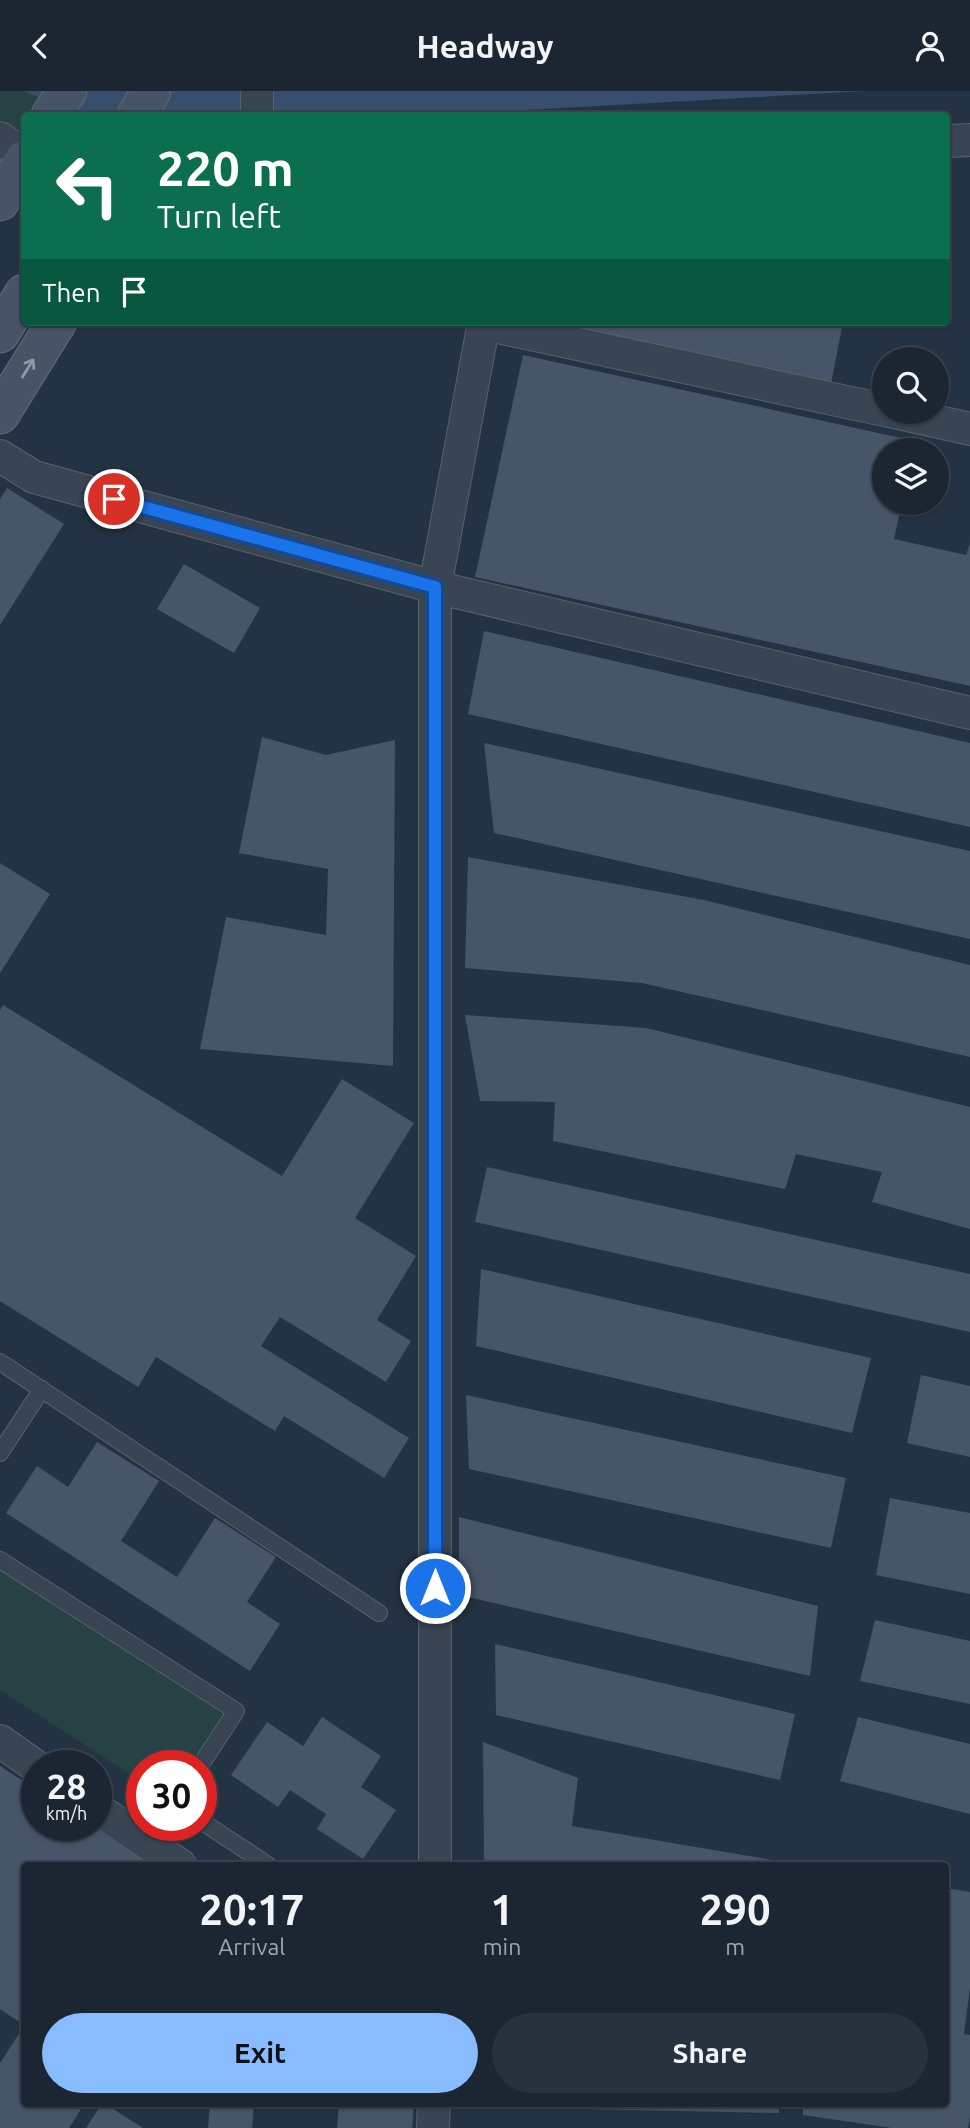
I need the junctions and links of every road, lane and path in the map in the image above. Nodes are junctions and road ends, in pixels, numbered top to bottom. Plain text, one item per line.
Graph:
1 (67, 91) edge
2 (152, 91) edge
3 (257, 91) edge
4 (53, 112) edge
5 (139, 112) edge
6 (257, 112) edge
7 (970, 140) edge
8 (950, 141) edge
9 (13, 149) edge
10 (0, 201) edge
11 (21, 299) edge
12 (55, 326) edge
13 (483, 326) edge
14 (498, 326) edge
15 (0, 333) edge
16 (872, 408) edge
17 (0, 414) edge
18 (947, 424) edge
19 (970, 429) edge
20 (0, 456) edge
21 (435, 587) junction
22 (970, 713) edge
23 (0, 1361) edge
24 (42, 1389) junction
25 (0, 1453) edge
26 (0, 1560) edge
27 (379, 1613) dead end
28 (0, 1741) edge
29 (210, 1750) edge
30 (21, 1755) edge
31 (112, 1819) edge
32 (217, 1832) edge
33 (176, 1862) edge
34 (263, 1862) edge
35 (435, 1862) edge
36 (434, 2107) edge
37 (433, 2128) edge

1 - 4 main road
2 - 5 main road
3 - 6 street
7 - 8 street
9 - 10 main road
11 - 15 main road
17 -> 12 main road
13 - 21 street
14 - 16 street
18 - 19 street
20 - 21 street
21 - 22 street
21 - 35 street
23 - 24 lane
24 - 25 lane
24 - 27 lane
26 - 29 lane
28 - 30 street
31 - 33 street
32 - 34 lane
36 - 37 street

